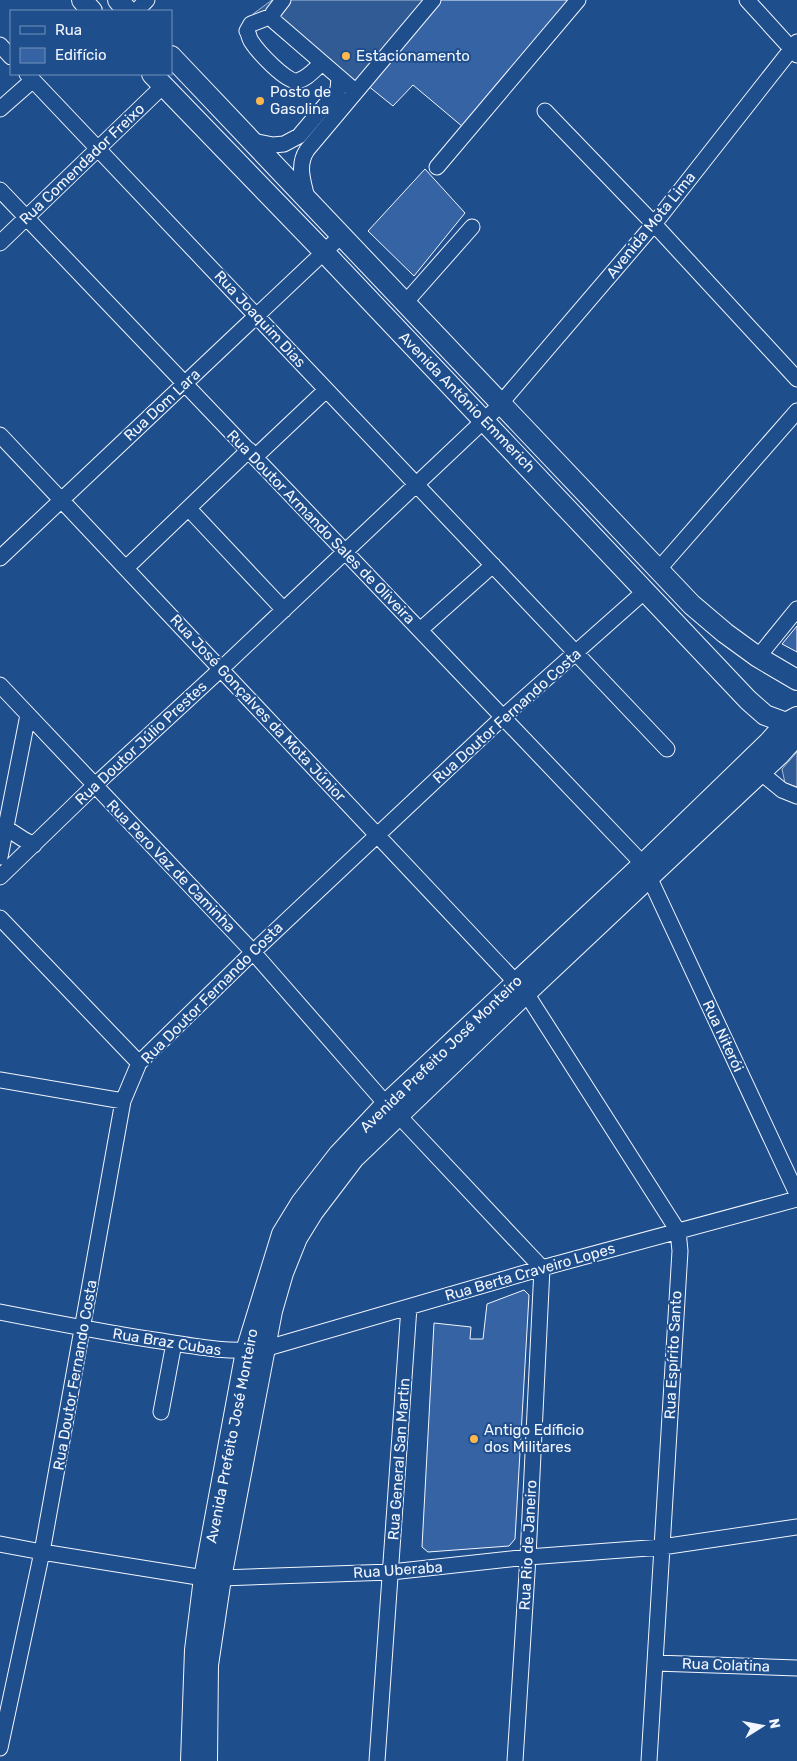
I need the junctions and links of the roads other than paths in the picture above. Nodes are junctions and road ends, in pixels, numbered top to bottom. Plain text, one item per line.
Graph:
1 (82, 0) edge
2 (118, 0) edge
3 (147, 0) edge
4 (282, 0) edge
5 (433, 0) edge
6 (578, 0) edge
7 (747, 0) edge
8 (91, 10) edge
9 (127, 10) edge
10 (137, 10) edge
11 (272, 16) junction
12 (0, 45) edge
13 (795, 48) edge
14 (10, 56) edge
15 (172, 57) edge
16 (322, 63) junction
17 (30, 77) edge
18 (339, 77) junction
19 (157, 80) edge
20 (355, 91) junction
21 (0, 109) edge
22 (545, 111) dead end
23 (253, 141) junction
24 (99, 149) junction
25 (437, 167) dead end
26 (0, 190) edge
27 (307, 198) junction
28 (27, 218) junction
29 (654, 224) junction
30 (472, 227) dead end
31 (341, 236) junction
32 (0, 243) edge
33 (324, 252) junction
34 (405, 304) junction
35 (257, 316) junction
36 (797, 379) edge
37 (185, 384) junction
38 (326, 390) junction
39 (501, 404) junction
40 (797, 411) edge
41 (484, 421) junction
42 (0, 435) edge
43 (252, 454) junction
44 (416, 484) junction
45 (62, 500) junction
46 (189, 509) junction
47 (346, 552) junction
48 (0, 558) edge
49 (493, 565) junction
50 (126, 568) junction
51 (658, 570) junction
52 (645, 591) junction
53 (797, 609) edge
54 (284, 610) junction
55 (420, 630) junction
56 (576, 653) junction
57 (758, 657) junction
58 (221, 669) junction
59 (796, 683) edge
60 (0, 684) edge
61 (28, 715) junction
62 (765, 715) junction
63 (503, 717) junction
64 (794, 726) edge
65 (774, 748) junction
66 (667, 750) dead end
67 (760, 772) junction
68 (94, 786) junction
69 (797, 796) edge
70 (4, 821) edge
71 (378, 835) junction
72 (34, 845) junction
73 (0, 857) edge
74 (646, 870) junction
75 (0, 877) edge
76 (0, 918) edge
77 (253, 952) junction
78 (521, 987) junction
79 (139, 1063) junction
80 (0, 1080) edge
81 (124, 1101) junction
82 (392, 1110) junction
83 (797, 1194) edge
84 (797, 1199) edge
85 (678, 1231) junction
86 (542, 1268) junction
87 (409, 1307) junction
88 (0, 1312) edge
89 (84, 1329) junction
90 (174, 1343) junction
91 (255, 1350) junction
92 (161, 1412) dead end
93 (797, 1527) edge
94 (0, 1544) edge
95 (662, 1547) junction
96 (42, 1552) junction
97 (528, 1557) junction
98 (391, 1572) junction
99 (212, 1578) junction
100 (655, 1663) junction
101 (797, 1668) edge
102 (0, 1748) edge
103 (191, 1761) edge
104 (207, 1761) edge
105 (378, 1761) edge
106 (515, 1761) edge
107 (649, 1761) edge

1 - 8 main road
2 - 9 main road
3 - 10 street
4 - 11 street
5 - 20 street
6 - 25 street
7 - 13 street
11 - 16 street
11 - 16 street
12 - 14 street
13 - 29 street, Avenida Mota Lima
15 - 23 main road, Avenida Antônio Emmerich
16 - 18 street
17 - 21 street
17 - 24 street, Rua Joaquim Dias
18 - 20 street
18 - 23 street
19 - 24 street, Rua Comendador Freixo
19 - 33 main road, Avenida Antônio Emmerich
20 - 27 street
22 - 29 street
23 - 27 main road, Avenida Antônio Emmerich
24 - 28 street, Rua Comendador Freixo
24 - 35 street, Rua Joaquim Dias
26 - 28 street, Rua Doutor Armando Sales de Oliveira
27 - 31 main road, Avenida Antônio Emmerich
28 - 32 street, Rua Comendador Freixo
28 - 37 street, Rua Doutor Armando Sales de Oliveira
29 - 36 street
29 - 39 street, Avenida Mota Lima
30 - 34 street
31 - 33 street, Rua Dom Lara
31 - 34 main road, Avenida Antônio Emmerich
33 - 35 street, Rua Dom Lara
33 - 41 main road, Avenida Antônio Emmerich
34 - 39 main road, Avenida Antônio Emmerich
35 - 37 street, Rua Dom Lara
35 - 38 street, Rua Joaquim Dias
37 - 43 street, Rua Doutor Armando Sales de Oliveira
37 - 45 street, Rua Dom Lara
38 - 43 street
38 - 44 street, Rua Joaquim Dias
39 - 41 street, Rua Doutor Júlio Prestes
39 - 51 main road, Avenida Antônio Emmerich
40 - 51 street
41 - 44 street, Rua Doutor Júlio Prestes
41 - 52 main road, Avenida Antônio Emmerich
42 - 45 street, Rua José Gonçalves da Mota Júnior
43 - 46 street
43 - 47 street, Rua Doutor Armando Sales de Oliveira
44 - 47 street, Rua Doutor Júlio Prestes
44 - 49 street, Rua Joaquim Dias
45 - 48 street, Rua Dom Lara
45 - 50 street, Rua José Gonçalves da Mota Júnior
46 - 50 street
46 - 54 street
47 - 54 street, Rua Doutor Júlio Prestes
47 - 55 street, Rua Doutor Armando Sales de Oliveira
49 - 55 street
49 - 56 street, Rua Joaquim Dias
50 - 58 street, Rua José Gonçalves da Mota Júnior
51 - 57 main road, Avenida Antônio Emmerich
52 - 56 street, Rua Doutor Fernando Costa
52 - 62 main road, Avenida Antônio Emmerich
53 - 57 street
54 - 58 street, Rua Doutor Júlio Prestes
55 - 63 street, Rua Doutor Armando Sales de Oliveira
56 - 63 street, Rua Doutor Fernando Costa
56 - 66 street, Rua Joaquim Dias
57 - 59 main road, Avenida Antônio Emmerich
58 - 68 street, Rua Doutor Júlio Prestes
58 - 71 street, Rua José Gonçalves da Mota Júnior
60 - 61 street, Rua Pero Vaz de Caminha
61 - 68 street, Rua Pero Vaz de Caminha
61 - 70 street
62 - 64 main road, Avenida Antônio Emmerich
62 - 65 main road
63 - 71 street, Rua Doutor Fernando Costa
63 - 74 street, Rua Doutor Armando Sales de Oliveira
64 - 65 main road, Avenida Prefeito José Monteiro
65 - 67 main road, Avenida Prefeito José Monteiro
65 - 74 main road, Avenida Prefeito José Monteiro
67 - 69 street
67 - 74 main road, Avenida Prefeito José Monteiro
68 - 72 street, Rua Doutor Júlio Prestes
68 - 77 street, Rua Pero Vaz de Caminha
70 - 72 street
70 - 73 street
71 - 77 street, Rua Doutor Fernando Costa
71 - 78 street, Rua José Gonçalves da Mota Júnior
72 - 75 street, Rua Doutor Júlio Prestes
74 - 78 main road, Avenida Prefeito José Monteiro
74 - 83 street, Rua Niterói
76 - 79 street
77 - 79 street, Rua Doutor Fernando Costa
77 - 82 street, Rua Pero Vaz de Caminha
78 - 82 main road, Avenida Prefeito José Monteiro
78 - 85 street, Rua Espírito Santo
79 - 81 street, Rua Doutor Fernando Costa
80 - 81 street
81 - 89 street, Rua Doutor Fernando Costa
82 - 86 street
82 - 91 main road, Avenida Prefeito José Monteiro
84 - 85 street, Rua Berta Craveiro Lopes
85 - 86 street, Rua Berta Craveiro Lopes
85 - 95 street, Rua Espírito Santo
86 - 87 street, Rua Berta Craveiro Lopes
86 - 97 street, Rua Rio de Janeiro
87 - 91 street, Rua Berta Craveiro Lopes
87 - 98 street, Rua General San Martin
88 - 89 street, Rua Braz Cubas
89 - 90 street, Rua Braz Cubas
89 - 96 street, Rua Doutor Fernando Costa
90 - 91 street, Rua Braz Cubas
90 - 92 street
91 - 99 main road, Avenida Prefeito José Monteiro
93 - 95 street, Rua Uberaba
94 - 96 street, Rua Uberaba
95 - 97 street, Rua Uberaba
95 - 100 street, Rua Espírito Santo
96 - 99 street, Rua Uberaba
96 - 102 street, Rua Doutor Fernando Costa
97 - 98 street, Rua Uberaba
97 - 106 street, Rua Rio de Janeiro
98 - 99 street, Rua Uberaba
98 - 105 street, Rua General San Martin
99 - 103 main road, Avenida Prefeito José Monteiro
99 - 104 main road, Avenida Prefeito José Monteiro
100 - 101 street, Rua Colatina
100 - 107 street, Rua Espírito Santo

